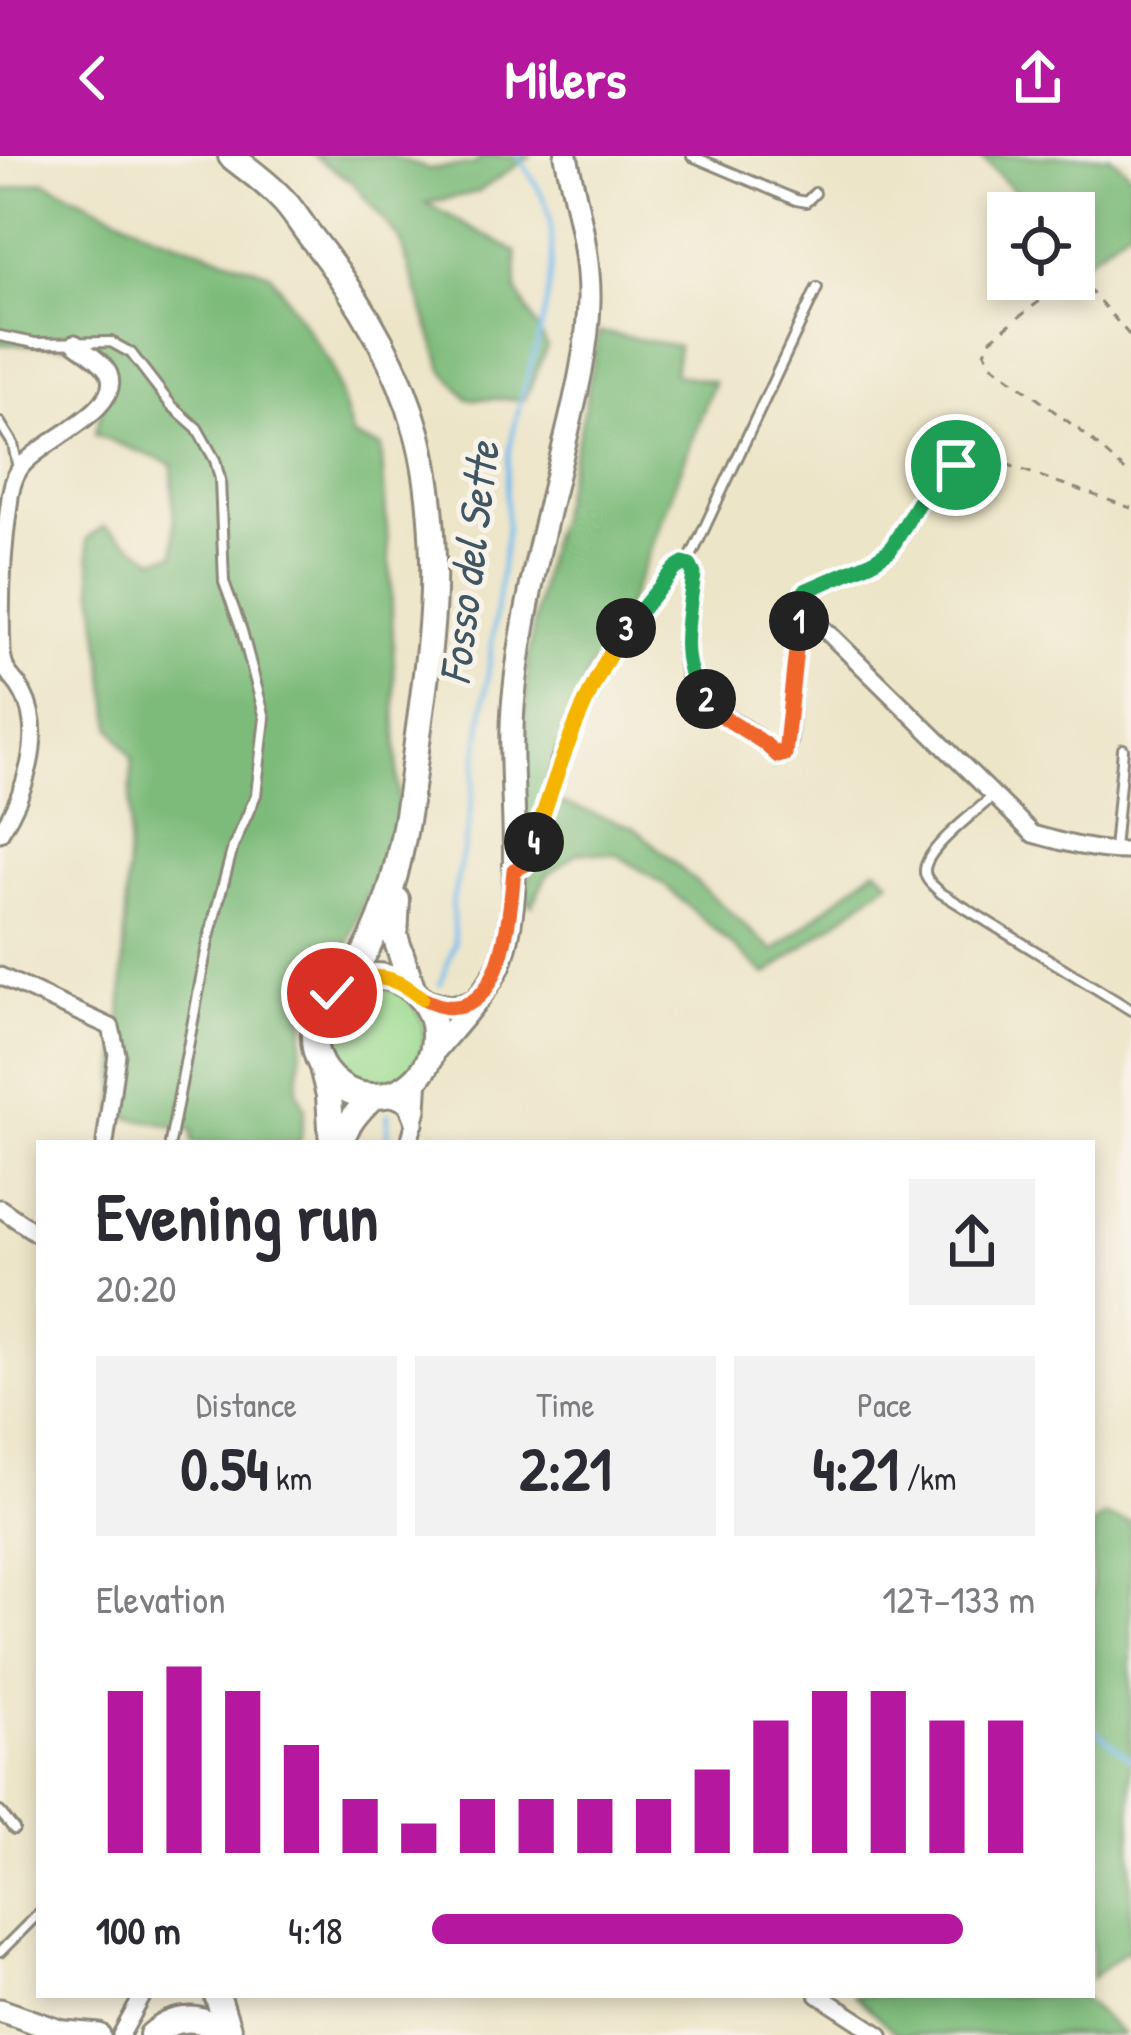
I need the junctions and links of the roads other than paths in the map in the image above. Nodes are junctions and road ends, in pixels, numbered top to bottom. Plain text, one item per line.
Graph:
1 (231, 156) edge
2 (566, 156) edge
3 (692, 156) edge
4 (815, 193) dead end
5 (817, 288) dead end
6 (0, 336) edge
7 (75, 343) junction
8 (0, 423) edge
9 (18, 470) junction
10 (688, 564) junction
11 (1123, 749) dead end
12 (993, 796) junction
13 (0, 833) edge
14 (400, 849) junction
15 (1123, 852) edge
16 (514, 870) junction
17 (0, 976) edge
18 (345, 983) junction
19 (418, 995) junction
20 (472, 1003) junction
21 (1131, 1010) edge
22 (321, 1065) junction
23 (425, 1066) junction
24 (379, 1096) junction
25 (412, 1135) edge
26 (105, 1140) edge
27 (171, 1140) edge
28 (336, 1140) edge
29 (338, 1140) edge
30 (0, 1208) edge
31 (36, 1233) edge
32 (0, 1812) edge
33 (14, 1829) dead end
34 (36, 1916) edge
35 (0, 1952) edge
36 (0, 1996) edge
37 (140, 1998) edge
38 (198, 1998) edge
39 (219, 1998) edge
40 (823, 1998) edge
41 (0, 2010) edge
42 (63, 2032) edge
43 (156, 2032) edge
44 (99, 2035) edge
45 (121, 2035) edge
46 (228, 2035) edge
47 (880, 2035) edge

1 - 14 main road
2 - 16 main road
3 - 4 lane
5 - 10 lane
6 - 7 lane
7 - 9 street
7 - 27 lane
8 - 9 lane
9 - 13 street
10 - 12 street
10 - 16 street
11 - 15 lane
12 - 15 street
12 - 21 lane
14 - 18 main road
14 - 19 main road
16 - 20 main road
17 - 26 street
18 - 19 main road
18 - 22 main road
19 - 20 main road
19 - 23 main road
20 - 23 main road
22 - 24 main road
22 - 28 main road
23 - 24 main road
23 - 25 street
24 - 25 street
24 - 29 main road
30 - 31 street
32 - 33 lane
34 - 35 lane
36 - 42 main road
37 - 45 street
38 - 43 main road
39 - 46 main road
40 - 47 street
41 - 42 main road
42 - 44 main road
43 - 46 main road

